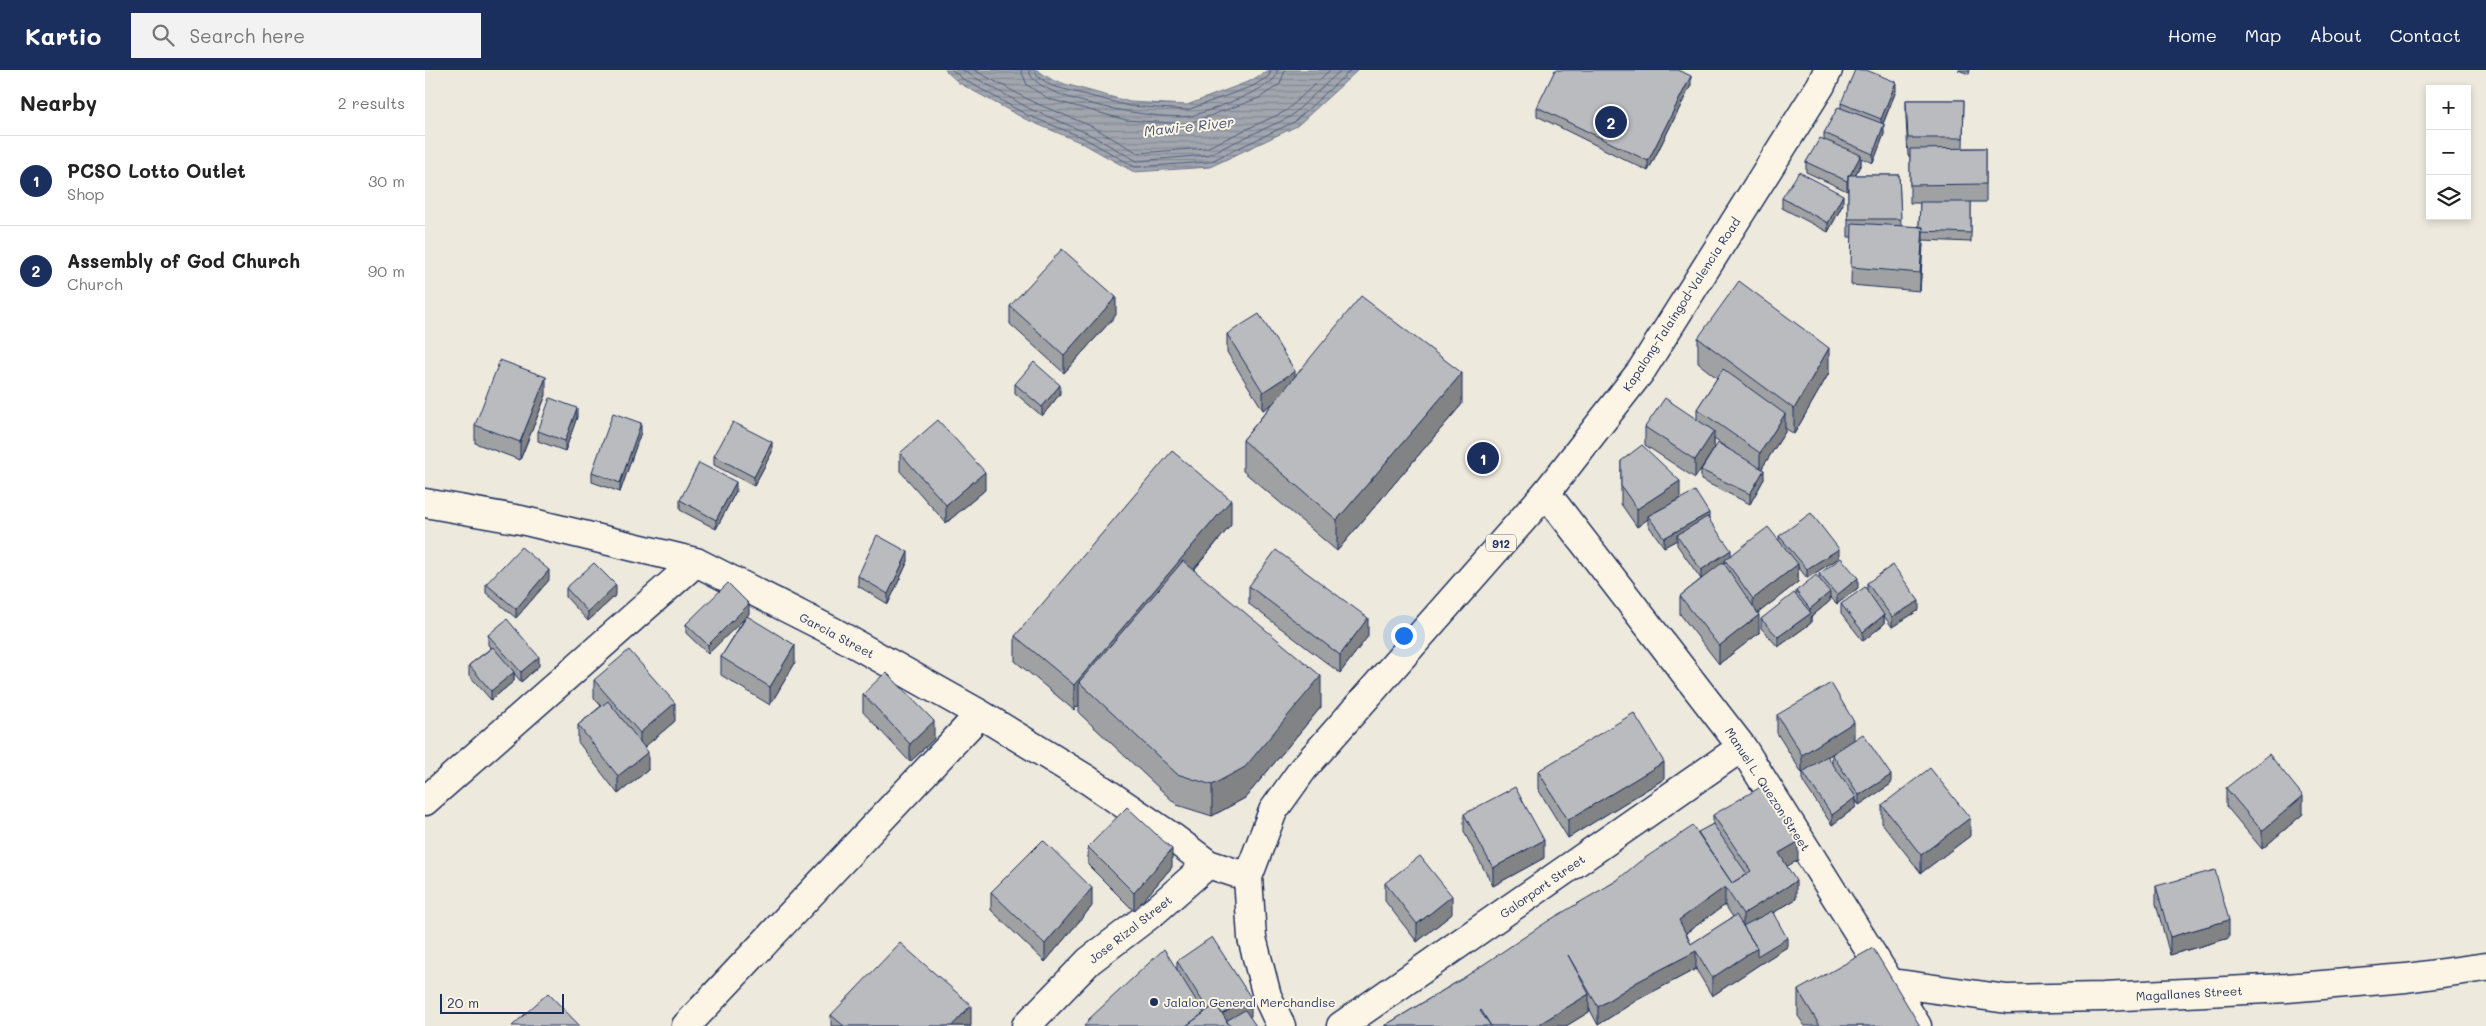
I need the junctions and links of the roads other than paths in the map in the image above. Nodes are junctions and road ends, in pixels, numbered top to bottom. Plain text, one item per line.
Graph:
1 (1828, 70) edge
2 (1547, 493) junction
3 (425, 503) edge
4 (696, 562) junction
5 (980, 714) junction
6 (1742, 747) junction
7 (425, 801) edge
8 (1208, 864) junction
9 (1248, 877) junction
10 (2486, 968) edge
11 (1892, 983) junction
12 (687, 1026) edge
13 (1026, 1026) edge
14 (1281, 1026) edge
15 (1341, 1026) edge
16 (1917, 1026) edge

1 - 2 main road, Kapalong-Talaingod-Valencia Road / 912
2 - 6 main road, Manuel L. Quezon Street
2 - 9 main road, Kapalong-Talaingod-Valencia Road / 912
3 - 4 main road, Garcia Street
4 - 5 main road, Garcia Street
4 - 7 main road
5 - 8 main road, Garcia Street
5 - 12 main road
6 - 11 main road, Manuel L. Quezon Street
6 - 15 main road, Galorport Street
8 - 9 main road
8 - 13 main road, Jose Rizal Street
9 - 14 main road, Kapalong-Talaingod-Valencia Road / 912
10 - 11 main road, Magallanes Street
11 - 16 main road, Manuel L. Quezon Street

